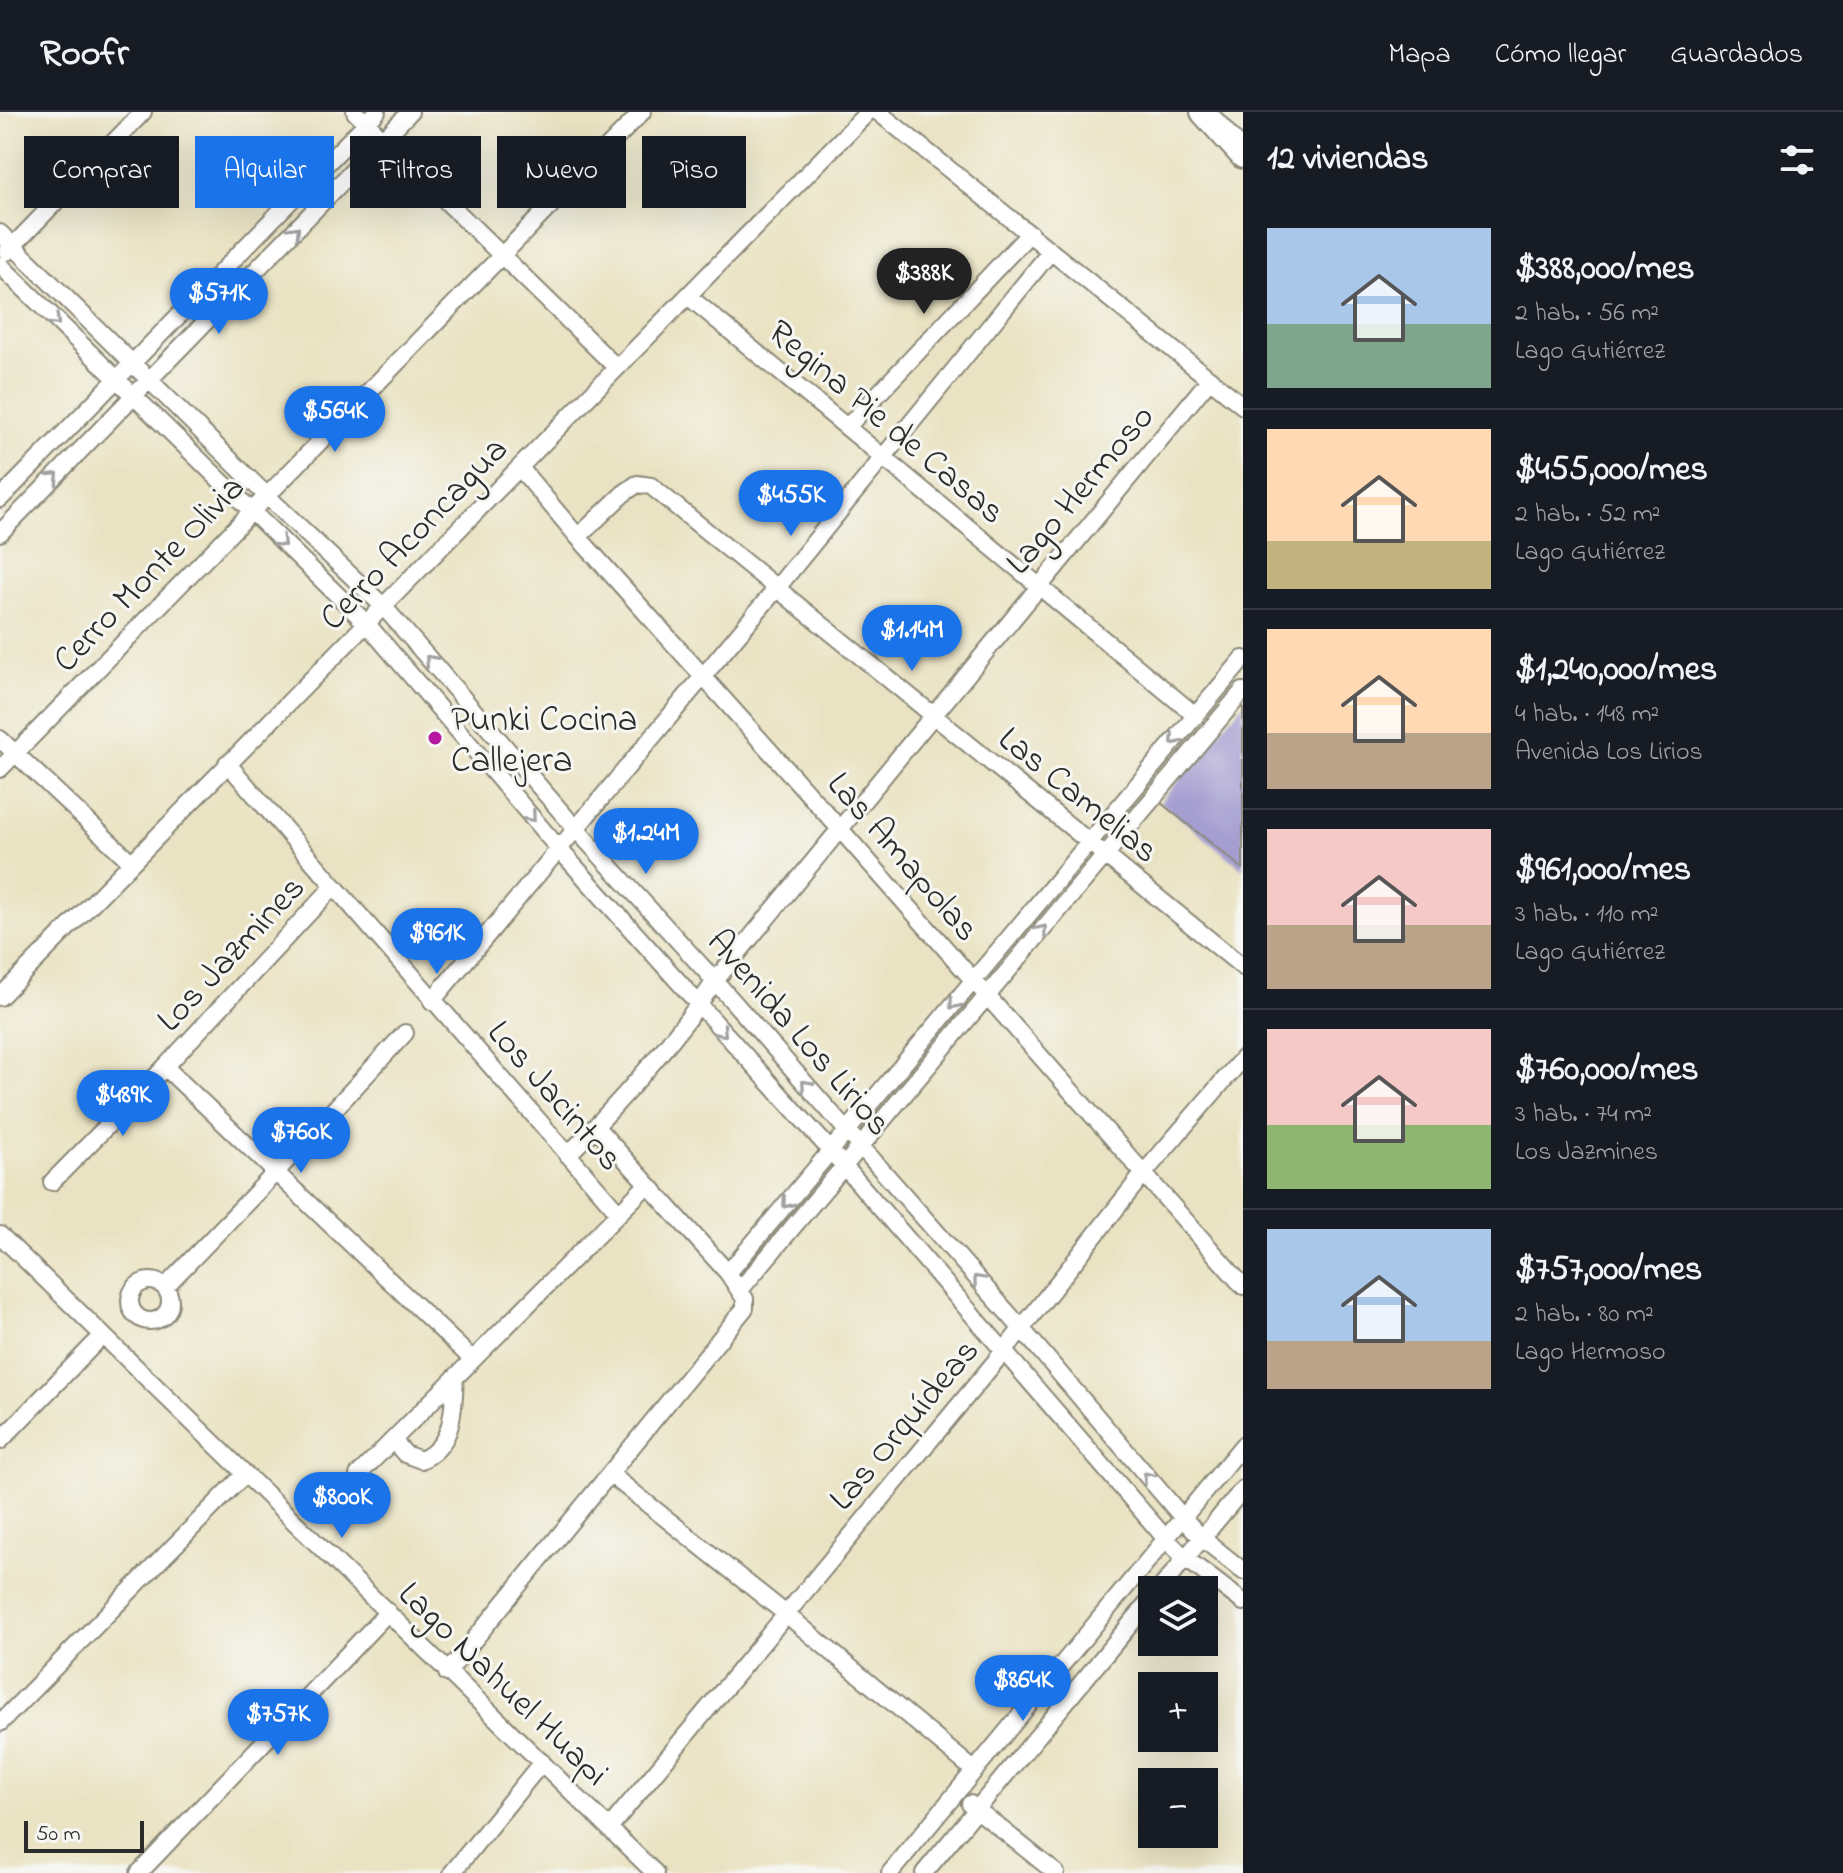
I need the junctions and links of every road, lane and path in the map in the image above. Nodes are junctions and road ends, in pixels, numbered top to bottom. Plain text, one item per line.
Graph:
1 (143, 112) edge
2 (410, 112) edge
3 (642, 112) edge
4 (868, 112) edge
5 (878, 112) edge
6 (1203, 112) edge
7 (366, 116) edge
8 (380, 136) edge
9 (387, 136) edge
10 (1243, 156) edge
11 (350, 174) edge
12 (453, 208) edge
13 (0, 233) edge
14 (1030, 233) junction
15 (13, 246) junction
16 (1051, 251) junction
17 (502, 256) junction
18 (0, 258) edge
19 (0, 265) edge
20 (688, 296) junction
21 (132, 364) junction
22 (617, 368) junction
23 (1210, 379) junction
24 (148, 380) junction
25 (116, 381) junction
26 (132, 396) junction
27 (1243, 406) edge
28 (847, 427) junction
29 (883, 457) junction
30 (520, 468) junction
31 (267, 496) junction
32 (0, 499) edge
33 (250, 513) junction
34 (0, 533) edge
35 (578, 537) junction
36 (1038, 585) junction
37 (776, 589) junction
38 (384, 607) junction
39 (367, 624) junction
40 (1243, 659) edge
41 (703, 676) junction
42 (1243, 691) edge
43 (932, 715) junction
44 (1196, 716) junction
45 (0, 739) edge
46 (15, 753) junction
47 (227, 763) junction
48 (0, 769) edge
49 (839, 828) junction
50 (576, 829) junction
51 (1090, 842) junction
52 (559, 849) junction
53 (1105, 855) junction
54 (131, 862) junction
55 (333, 887) junction
56 (1243, 967) edge
57 (715, 981) junction
58 (973, 981) junction
59 (986, 996) junction
60 (0, 997) edge
61 (432, 1001) junction
62 (698, 1006) junction
63 (405, 1033) dead end
64 (1243, 1058) edge
65 (165, 1067) junction
66 (596, 1127) junction
67 (847, 1132) junction
68 (860, 1147) junction
69 (831, 1151) junction
70 (568, 1155) junction
71 (844, 1166) junction
72 (276, 1172) junction
73 (1144, 1173) junction
74 (52, 1182) dead end
75 (647, 1185) junction
76 (619, 1213) junction
77 (0, 1235) edge
78 (728, 1273) junction
79 (1243, 1286) edge
80 (165, 1287) dead end
81 (740, 1290) junction
82 (1021, 1328) junction
83 (102, 1336) junction
84 (1004, 1351) junction
85 (472, 1359) junction
86 (455, 1377) junction
87 (393, 1440) junction
88 (0, 1441) edge
89 (1243, 1445) edge
90 (245, 1474) junction
91 (610, 1474) junction
92 (358, 1475) dead end
93 (1243, 1489) edge
94 (1183, 1518) junction
95 (1202, 1538) junction
96 (1166, 1539) junction
97 (1185, 1558) junction
98 (1243, 1571) edge
99 (1170, 1576) edge
100 (1243, 1602) edge
101 (388, 1612) junction
102 (786, 1614) junction
103 (1138, 1615) edge
104 (447, 1673) junction
105 (0, 1723) edge
106 (542, 1762) junction
107 (975, 1771) junction
108 (957, 1793) junction
109 (977, 1809) junction
110 (609, 1828) junction
111 (139, 1873) edge
112 (452, 1873) edge
113 (655, 1873) edge
114 (890, 1873) edge
115 (924, 1873) edge
116 (1056, 1873) edge

1 - 15 street
2 - 9 street
3 - 17 street, Cerro Monte Olivia
4 - 20 street, Cerro Aconcagua
5 - 14 street
6 - 10 main road
7 - 8 street
7 - 21 street
24 -> 11 street
12 - 17 street
13 - 15 street, Avenida Los Lirios
14 - 16 street
14 - 28 street
15 - 18 street
15 - 21 street, Avenida Los Lirios
16 - 23 street
16 - 29 street
17 - 22 street
17 - 31 street, Cerro Monte Olivia
19 -> 25 street, Avenida Los Lirios
20 - 22 street, Cerro Aconcagua
20 - 28 street, Regina Pie de Casas
21 - 24 street, Avenida Los Lirios
21 - 25 street
22 - 30 street, Cerro Aconcagua
23 - 27 street
23 - 36 street, Lago Hermoso
24 - 26 street
24 - 31 street, Avenida Los Lirios
25 - 26 street, Avenida Los Lirios
25 - 32 street
26 - 33 street, Avenida Los Lirios
34 -> 26 street
28 - 29 street, Regina Pie de Casas
29 - 36 street, Regina Pie de Casas
29 - 37 street
30 - 35 street, Las Amapolas
30 - 38 street, Cerro Aconcagua
31 - 33 street, Cerro Monte Olivia
31 - 38 street, Avenida Los Lirios
33 -> 39 street, Avenida Los Lirios
33 - 46 street, Cerro Monte Olivia
35 - 37 street, Las Camelias
35 - 41 street, Las Amapolas
36 - 43 street, Lago Hermoso
36 - 44 street, Regina Pie de Casas
37 - 41 street
37 - 43 street, Las Camelias
38 - 39 street, Cerro Aconcagua
50 -> 38 street, Avenida Los Lirios
39 - 47 street, Cerro Aconcagua
39 -> 52 street, Avenida Los Lirios
40 - 44 street
41 - 49 street, Las Amapolas
41 - 50 street
42 - 53 street
43 - 49 street, Lago Hermoso
43 - 51 street, Las Camelias
44 -> 51 street
45 - 46 street
46 - 48 street, Cerro Monte Olivia
46 - 54 street
47 - 54 street, Cerro Aconcagua
47 - 55 street, Los Jacintos
49 - 57 street, Lago Hermoso
49 - 58 street, Las Amapolas
50 - 52 street
50 - 57 street, Avenida Los Lirios
51 - 53 street, Las Camelias
51 - 58 street
52 - 61 street
52 - 62 street, Avenida Los Lirios
53 - 56 street, Las Camelias
59 -> 53 street
54 - 60 street, Cerro Aconcagua
55 - 61 street, Los Jacintos
55 - 65 street, Los Jazmines
57 - 62 street, Lago Hermoso
67 -> 57 street, Avenida Los Lirios
58 - 59 street, Las Amapolas
58 -> 67 street
59 - 68 street
59 - 73 street, Las Amapolas
61 - 70 street, Los Jacintos
62 - 66 street, Lago Hermoso
62 -> 69 street, Avenida Los Lirios
63 - 72 street
64 - 73 street, Las Orquídeas
65 - 72 street, Los Jazmines
65 - 74 street
66 - 70 street, Lago Hermoso
66 - 75 street, Los Jacintos
67 - 68 street, Avenida Los Lirios
67 - 69 street
68 - 71 street
82 -> 68 street, Avenida Los Lirios
69 - 71 street, Avenida Los Lirios
69 -> 78 street
70 - 76 street, Los Jacintos
71 - 81 street
71 - 84 street, Avenida Los Lirios
72 - 80 street
72 - 85 street, Los Jazmines
73 - 79 street, Las Amapolas
73 - 82 street, Las Orquídeas
75 - 76 street
75 - 78 street, Los Jacintos
76 - 85 street
77 - 83 street, Lago Nahuel Huapi
78 - 81 street, Los Jacintos
81 - 91 street
82 - 84 street, Las Orquídeas
94 -> 82 street, Avenida Los Lirios
83 - 88 street
83 - 90 street, Lago Nahuel Huapi
84 - 96 street, Avenida Los Lirios
84 - 102 street, Las Orquídeas
85 - 86 street
86 - 87 street
86 - 87 street
87 - 92 street
89 - 94 street
90 - 101 street, Lago Nahuel Huapi
90 - 105 street
91 - 102 street
91 - 104 street
93 - 95 street
94 - 95 street, Avenida Los Lirios
94 - 96 street
95 - 97 street
95 - 98 street, Avenida Los Lirios
96 - 97 street, Avenida Los Lirios
96 - 107 street
97 - 99 street
97 - 100 street, Avenida Los Lirios
101 - 104 street, Lago Nahuel Huapi
101 - 111 street
102 - 107 street
102 - 110 street, Las Orquídeas
103 - 109 street
104 - 106 street, Lago Nahuel Huapi
106 - 110 street, Lago Nahuel Huapi
106 - 112 street
107 - 108 street
108 - 109 street
108 - 114 street
109 - 115 street
109 - 116 street
110 - 113 street, Lago Nahuel Huapi

